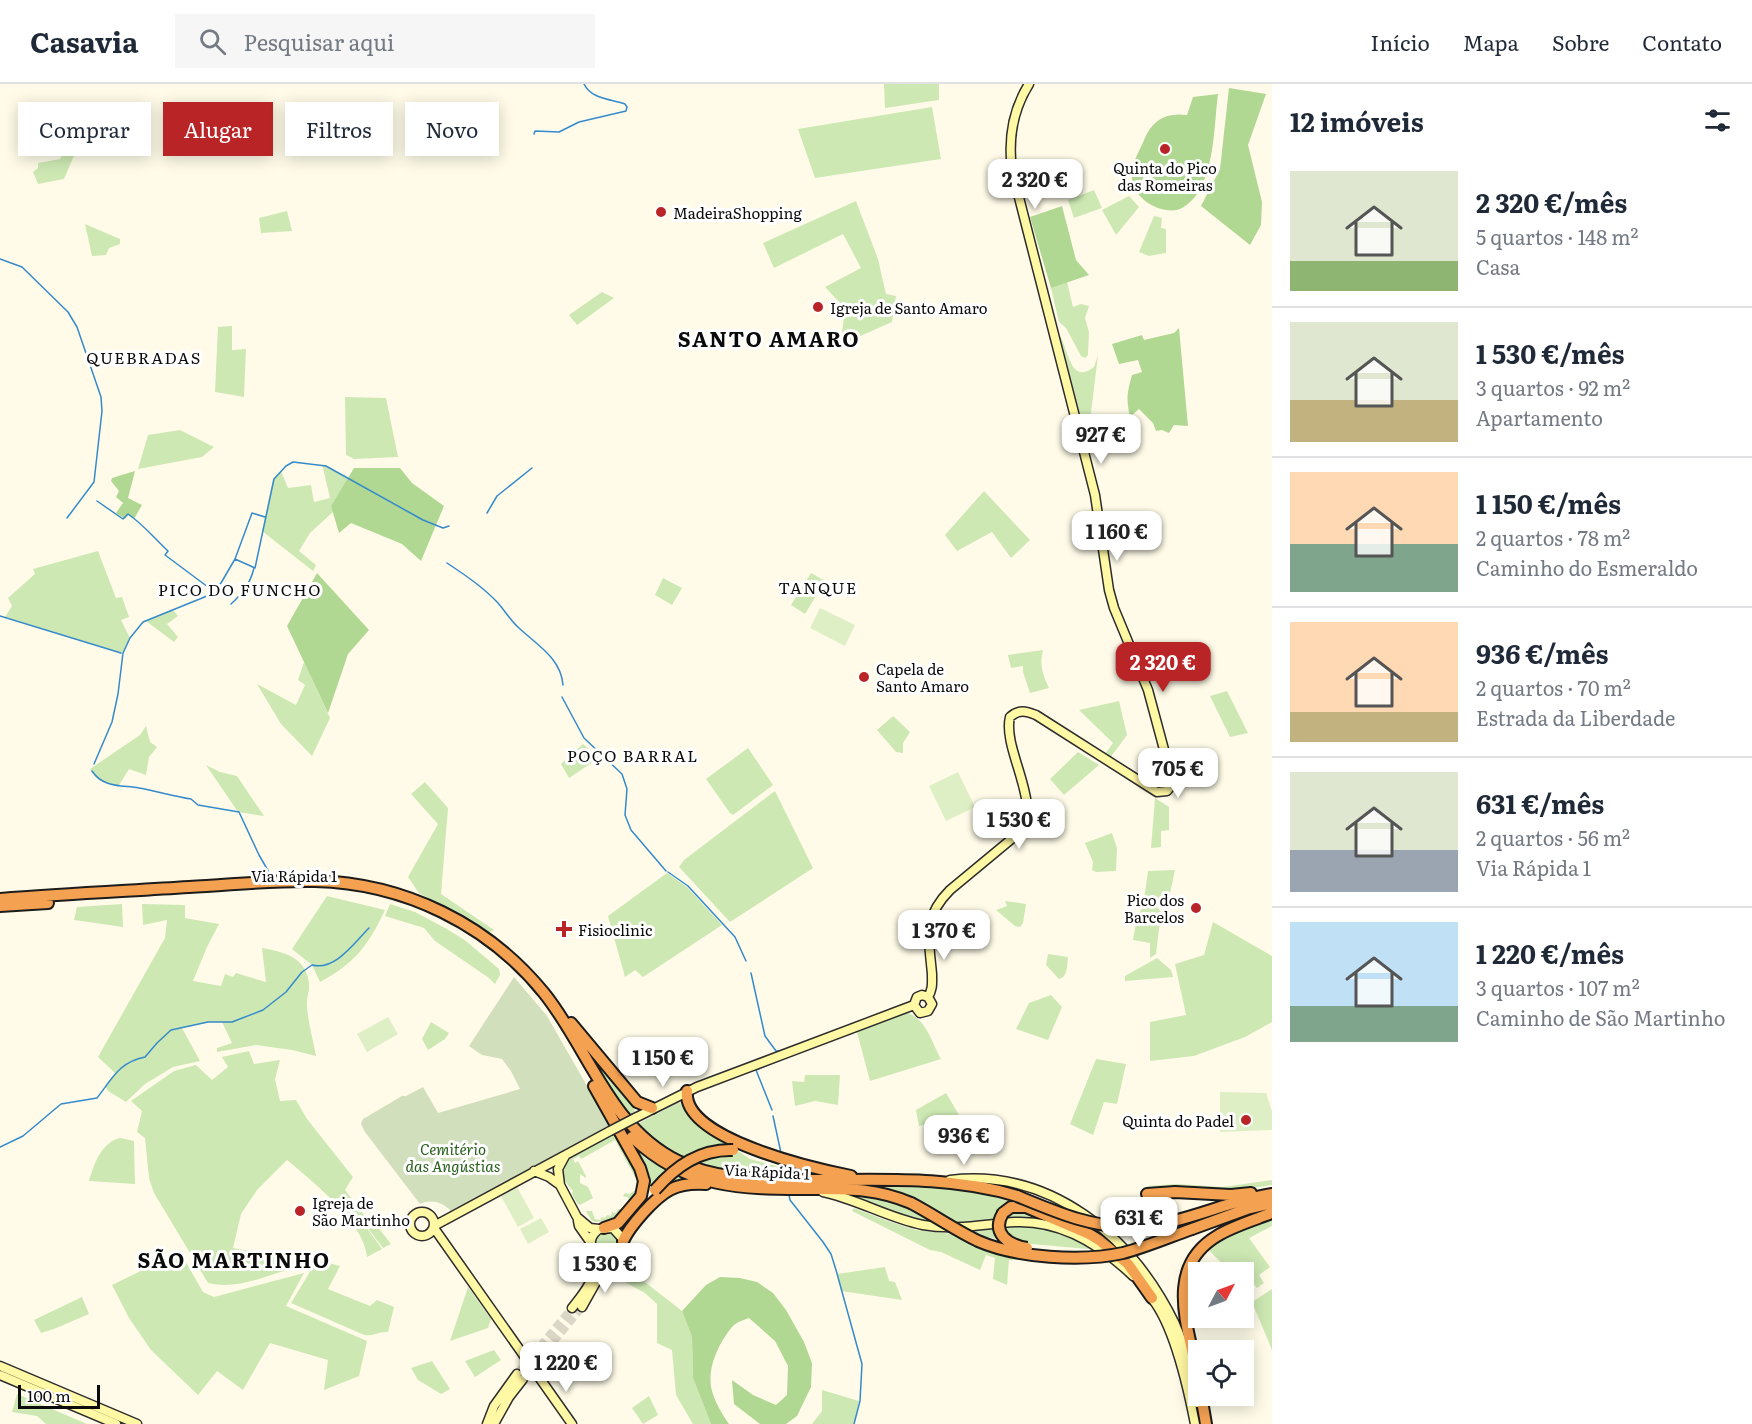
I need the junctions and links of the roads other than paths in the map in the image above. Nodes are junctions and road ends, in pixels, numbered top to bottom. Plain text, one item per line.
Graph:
1 (1029, 84) edge
2 (0, 899) edge
3 (0, 906) edge
4 (546, 996) junction
5 (928, 997) junction
6 (914, 1005) junction
7 (594, 1086) junction
8 (687, 1091) junction
9 (638, 1102) junction
10 (652, 1108) junction
11 (638, 1116) junction
12 (766, 1153) junction
13 (567, 1154) junction
14 (548, 1164) junction
15 (534, 1172) junction
16 (558, 1174) junction
17 (878, 1181) junction
18 (937, 1182) junction
19 (718, 1184) junction
20 (560, 1185) junction
21 (804, 1189) junction
22 (1168, 1193) junction
23 (1147, 1194) dead end
24 (1272, 1194) edge
25 (1272, 1203) edge
26 (1160, 1208) dead end
27 (1272, 1213) edge
28 (431, 1216) junction
29 (449, 1216) junction
30 (577, 1217) junction
31 (1187, 1224) junction
32 (605, 1228) junction
33 (432, 1229) junction
34 (623, 1241) junction
35 (591, 1244) junction
36 (594, 1254) junction
37 (611, 1260) junction
38 (1152, 1298) junction
39 (582, 1307) tunnel mouth
40 (572, 1308) tunnel mouth
41 (1163, 1310) junction
42 (1171, 1326) junction
43 (1191, 1340) edge
44 (0, 1366) edge
45 (0, 1375) edge
46 (1203, 1406) edge
47 (116, 1424) edge
48 (137, 1424) edge
49 (486, 1424) edge
50 (494, 1424) edge
51 (572, 1424) edge
52 (1195, 1424) edge
53 (1205, 1424) edge

1 - 5 main road
2 - 4 highway, Via Rápida 1
3 - 7 highway, Via Rápida 1
4 - 9 highway
4 - 17 highway, Via Rápida 1
5 - 6 main road
5 - 6 main road
6 - 8 main road
7 - 19 highway, Via Rápida 1
7 - 32 highway
8 - 10 main road
8 - 12 highway
9 - 10 highway
9 - 11 highway
10 - 11 main road
11 - 13 main road, bridge
12 - 17 highway
12 - 32 highway, bridge
13 - 14 main road
13 - 16 main road
14 - 15 main road
14 - 16 main road
15 - 20 main road
15 - 29 main road
16 - 20 main road
17 - 18 highway, Via Rápida 1
18 - 31 highway, Via Rápida 1, bridge
18 - 41 main road
19 - 21 highway, Via Rápida 1
19 - 34 highway
20 - 30 main road
21 - 31 highway, Via Rápida 1, bridge
21 - 38 main road
22 - 23 highway
22 - 24 highway
22 - 26 highway
24 - 31 highway
25 - 31 highway, Via Rápida 1
27 - 43 highway
28 - 29 main road
28 - 33 main road
28 - 33 main road
29 - 33 main road
30 - 32 main road
30 - 35 main road
31 - 38 highway, bridge
32 - 34 main road
32 - 35 main road
33 - 51 main road
34 - 37 main road
35 - 36 main road
36 - 37 main road
36 - 40 main road
37 - 39 main road
38 - 41 main road
41 - 42 main road
42 - 52 main road
42 - 53 main road
44 - 48 main road
45 - 47 main road
46 - 53 highway
49 - 50 main road

